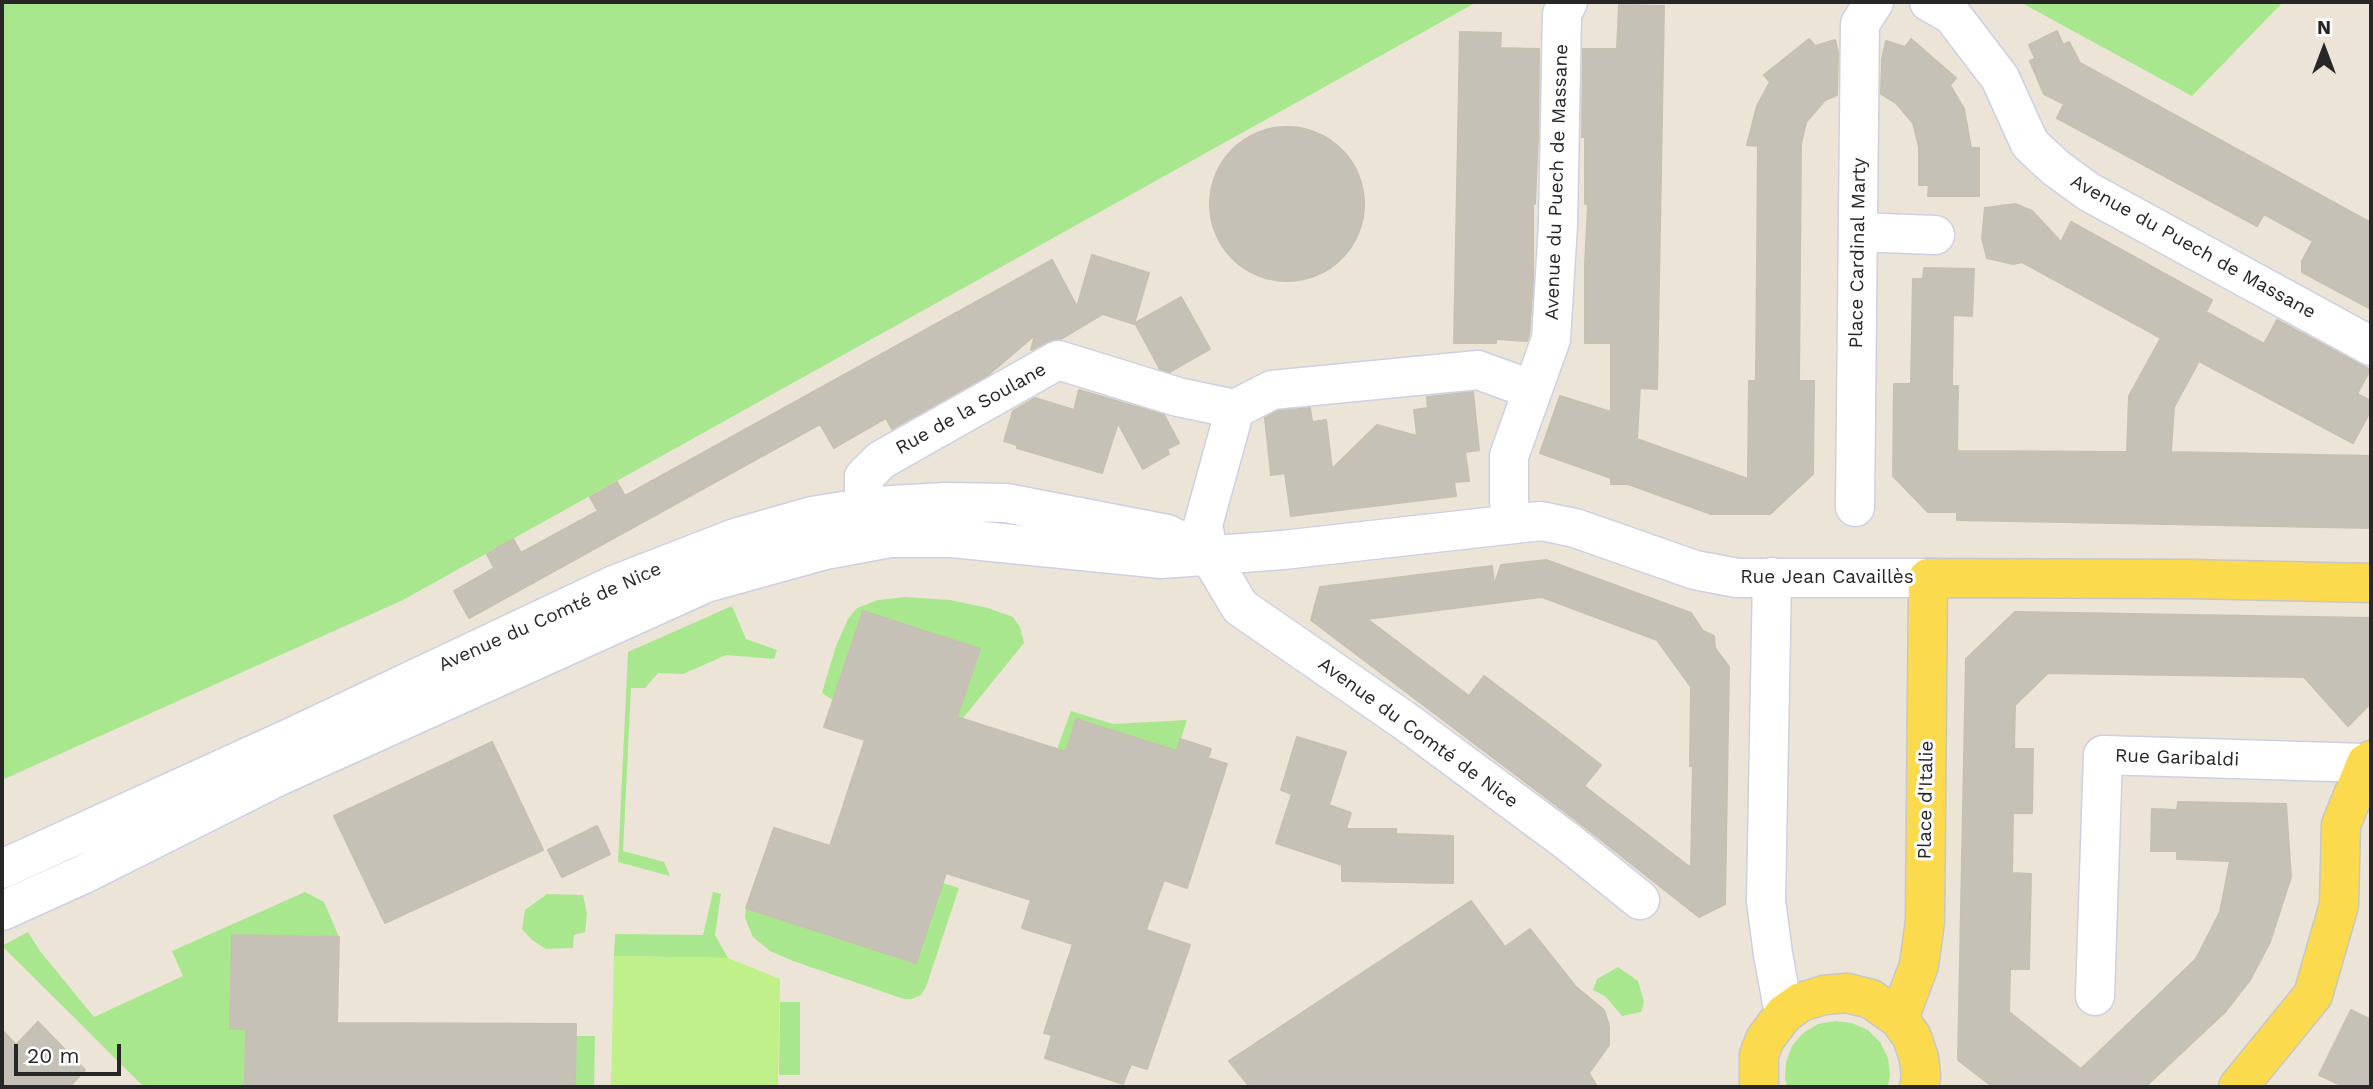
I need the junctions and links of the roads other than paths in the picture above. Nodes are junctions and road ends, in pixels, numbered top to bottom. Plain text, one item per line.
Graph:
1 (1568, 2) edge
2 (1874, 2) edge
3 (1929, 2) edge
4 (1858, 232) junction
5 (1934, 235) dead end
6 (2371, 346) edge
7 (1533, 390) junction
8 (1235, 409) junction
9 (1855, 507) dead end
10 (864, 508) junction
11 (1512, 524) junction
12 (1209, 555) junction
13 (1772, 577) junction
14 (1928, 578) junction
15 (2371, 583) edge
16 (2368, 762) edge
17 (2, 869) edge
18 (1640, 900) dead end
19 (2, 911) edge
20 (2095, 996) dead end
21 (1784, 1014) junction
22 (1899, 1019) junction
23 (1923, 1077) edge
24 (1755, 1083) edge
25 (2238, 1087) edge

1 - 7 street, Avenue du Puech de Massane
2 - 4 street, Place Cardinal Marty
3 - 6 street, Avenue du Puech de Massane
4 - 5 street
4 - 9 street, Place Cardinal Marty
7 - 8 street
7 - 11 street, Avenue du Puech de Massane
8 - 10 street, Rue de la Soulane
8 - 12 street
10 - 12 street, Avenue du Comté de Nice
10 - 17 street, Avenue du Comté de Nice
11 - 12 street, Rue Jean Cavaillès
11 - 13 street, Rue Jean Cavaillès
12 - 18 street, Avenue du Comté de Nice
12 - 19 street, Avenue du Comté de Nice
13 - 14 street, Rue Jean Cavaillès
13 - 21 street
14 - 15 main road, Rue Jean Cavaillès
14 - 22 main road, Place d'Italie
16 - 20 street, Rue Garibaldi
16 - 25 main road
21 - 22 main road
21 - 24 main road
22 - 23 main road

